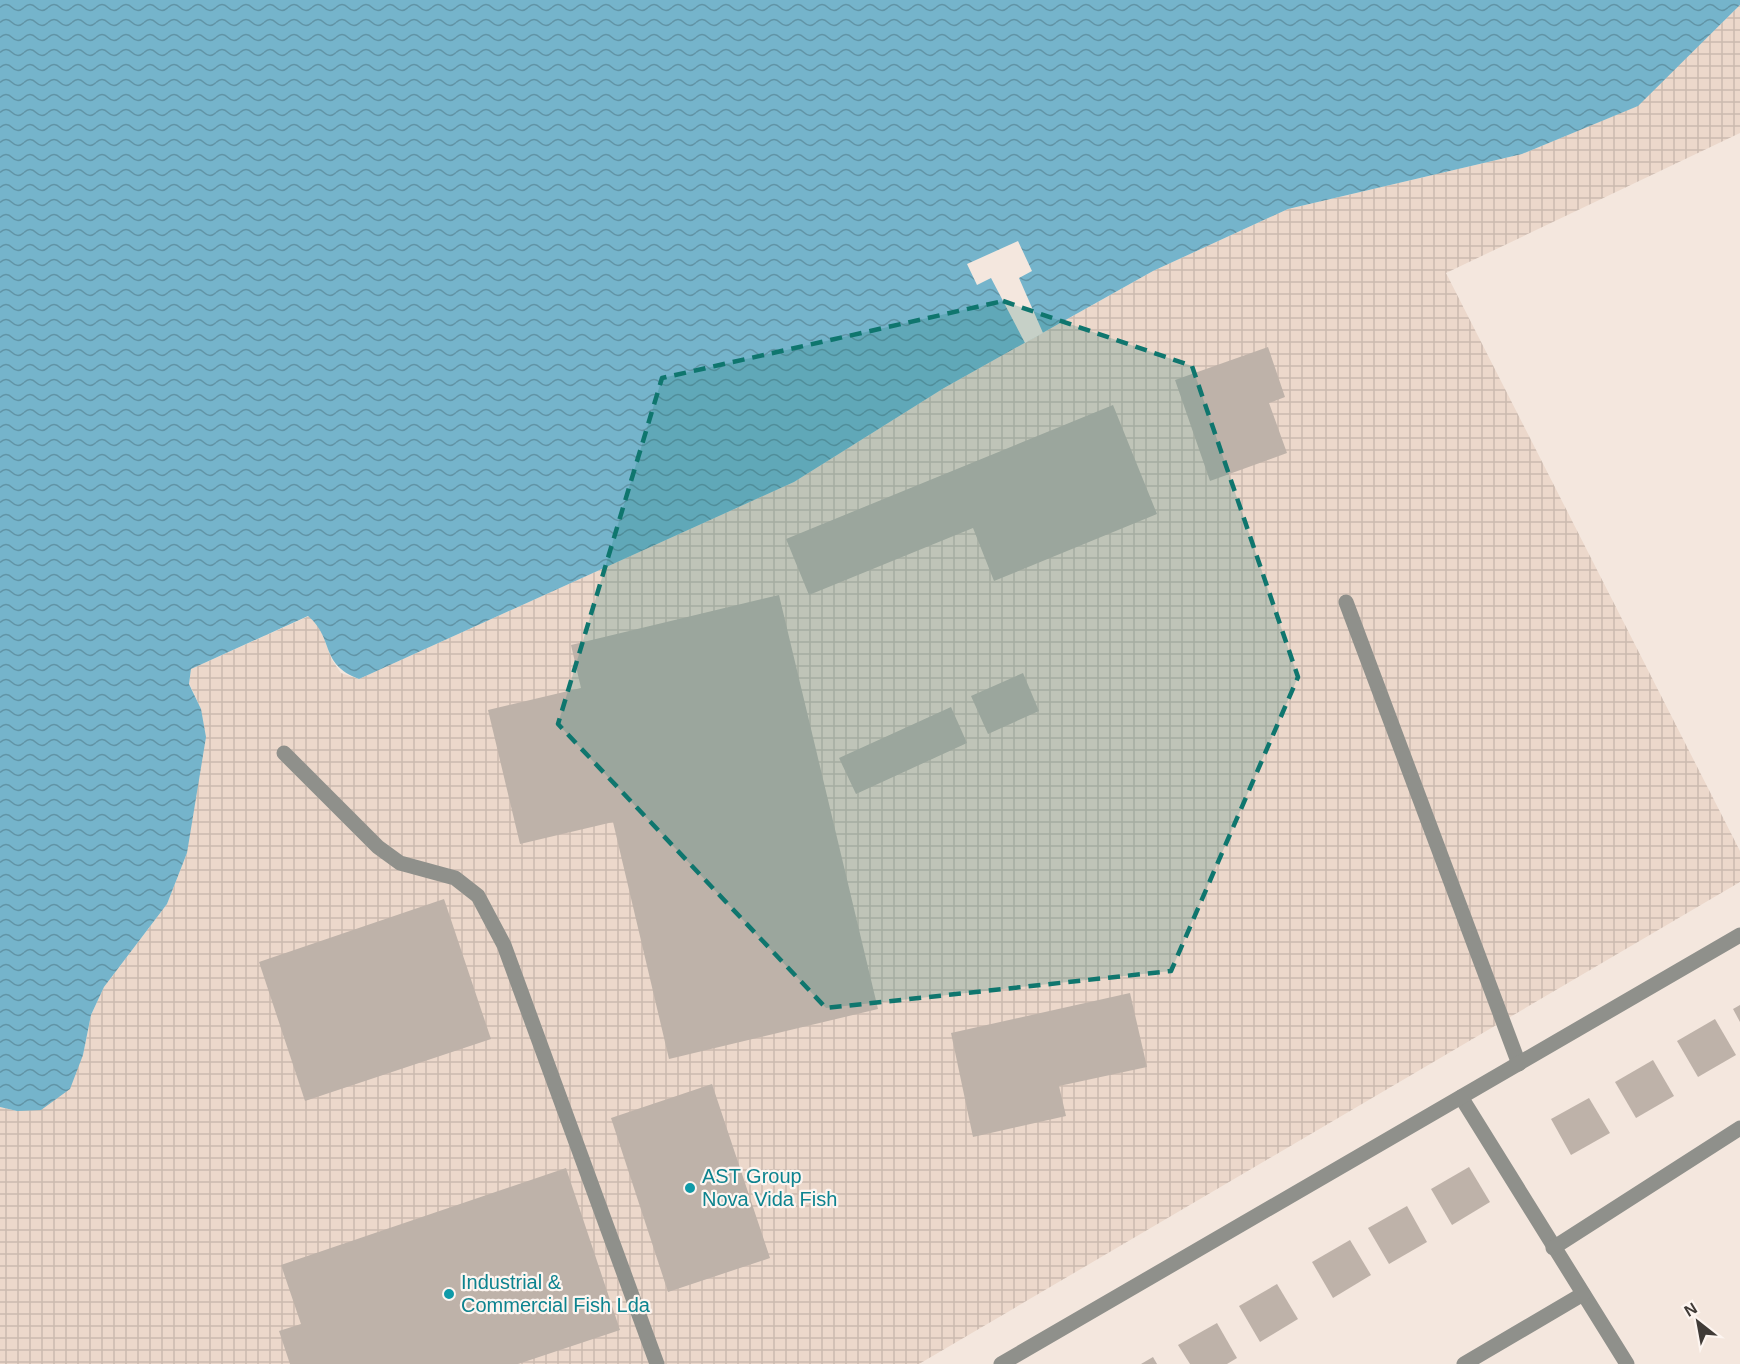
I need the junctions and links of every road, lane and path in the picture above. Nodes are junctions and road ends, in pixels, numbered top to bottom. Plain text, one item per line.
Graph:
1 (1346, 602) dead end
2 (284, 753) dead end
3 (1740, 935) edge
4 (1519, 1064) junction
5 (1461, 1097) junction
6 (1740, 1128) edge
7 (1553, 1248) junction
8 (1583, 1294) junction
9 (657, 1364) edge
10 (1001, 1364) edge
11 (1464, 1364) edge
12 (1627, 1364) edge

1 - 4 street
2 - 9 street
3 - 4 street
4 - 5 street
5 - 7 street
5 - 10 street
6 - 7 street
7 - 8 street
8 - 11 street
8 - 12 street

